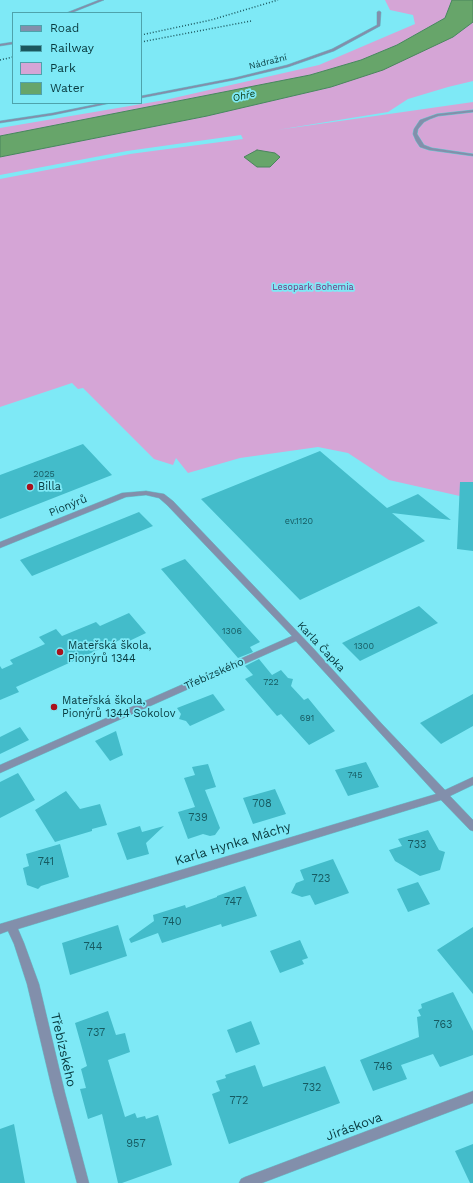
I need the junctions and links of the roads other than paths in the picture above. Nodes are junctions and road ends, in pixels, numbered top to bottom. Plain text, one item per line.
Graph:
1 (102, 0) edge
2 (71, 12) edge
3 (379, 12) dead end
4 (12, 42) edge
5 (0, 45) edge
6 (142, 97) edge
7 (103, 104) edge
8 (473, 111) edge
9 (0, 122) edge
10 (473, 155) edge
11 (146, 493) joint
12 (0, 545) edge
13 (297, 637) junction
14 (0, 769) edge
15 (473, 781) edge
16 (444, 795) junction
17 (473, 827) edge
18 (5, 927) edge
19 (473, 1097) edge
20 (83, 1183) edge
21 (245, 1183) edge

1 - 2 street
3 - 6 street, Nádražní
4 - 5 street
7 - 9 street
8 - 10 street
11 - 12 street, Pionýrů
11 - 13 street, Karla Čapka
13 - 14 street, Třebízského
13 - 16 street, Karla Čapka
15 - 16 street, Karla Hynka Máchy
16 - 17 street, Karla Čapka
16 - 18 street, Karla Hynka Máchy
18 - 20 street, Třebízského
19 - 21 street, Jiráskova

